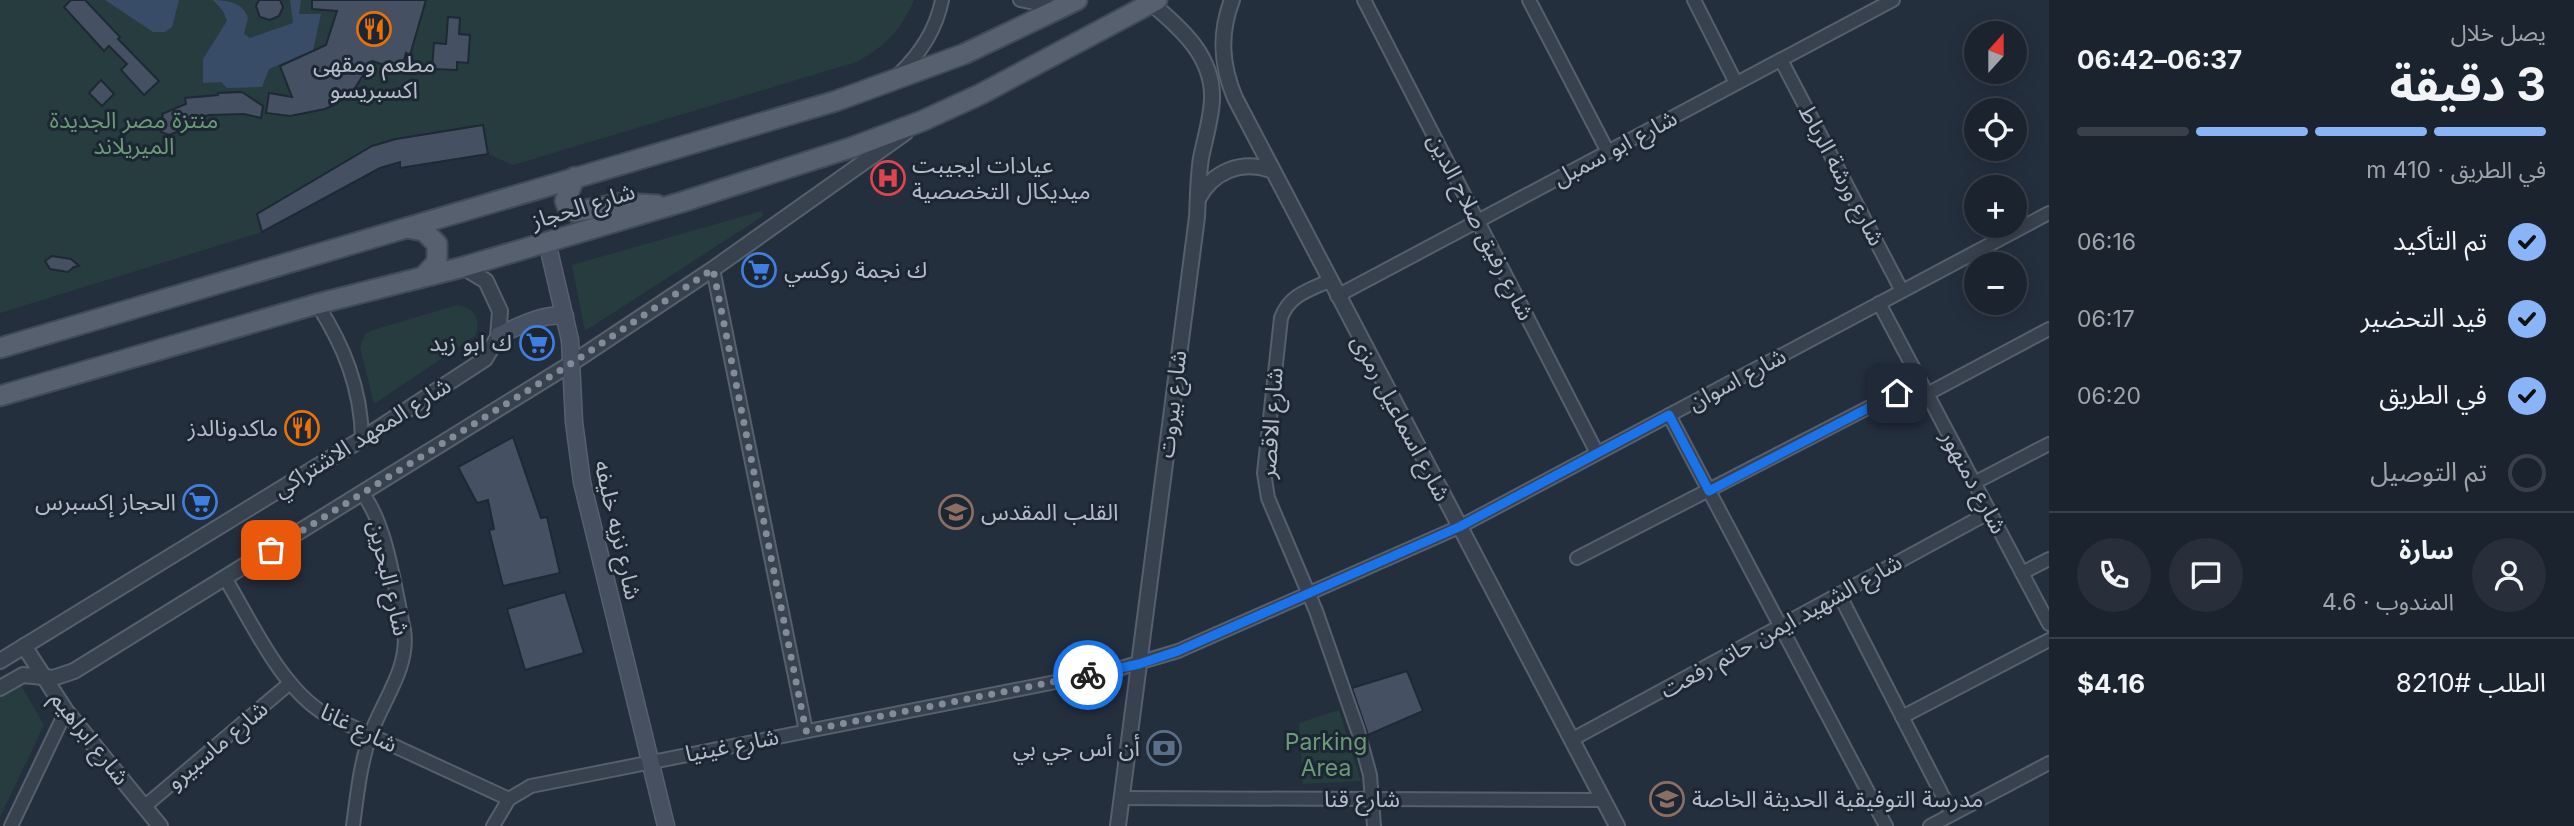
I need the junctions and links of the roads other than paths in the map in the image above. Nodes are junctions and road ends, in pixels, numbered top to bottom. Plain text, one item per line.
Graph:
1 (942, 0) edge
2 (1020, 0) edge
3 (1232, 0) edge
4 (1364, 0) edge
5 (1529, 0) edge
6 (1694, 0) edge
7 (1893, 0) edge
8 (1154, 2) edge
9 (1069, 4) edge
10 (1869, 6) edge
11 (1781, 60) junction
12 (890, 82) junction
13 (1736, 83) junction
14 (922, 121) junction
15 (1608, 152) junction
16 (1271, 170) junction
17 (575, 177) junction
18 (1198, 200) junction
19 (666, 207) junction
20 (2049, 213) edge
21 (1478, 221) junction
22 (407, 228) junction
23 (547, 242) junction
24 (463, 267) junction
25 (713, 269) junction
26 (424, 276) junction
27 (1329, 281) junction
28 (1902, 291) junction
29 (1337, 296) junction
30 (1879, 303) junction
31 (317, 304) junction
32 (565, 316) junction
33 (2049, 329) edge
34 (499, 335) junction
35 (0, 348) edge
36 (572, 363) junction
37 (1920, 381) junction
38 (1927, 394) junction
39 (0, 396) edge
40 (1669, 415) junction
41 (362, 439) junction
42 (2049, 444) edge
43 (1597, 453) junction
44 (1974, 483) junction
45 (1709, 491) junction
46 (362, 493) junction
47 (1990, 512) junction
48 (1459, 527) junction
49 (1577, 558) dead end
50 (2049, 559) edge
51 (2022, 573) junction
52 (225, 578) junction
53 (1308, 592) junction
54 (1839, 594) junction
55 (2049, 624) edge
56 (1780, 626) junction
57 (2049, 640) edge
58 (24, 646) junction
59 (0, 661) edge
60 (1139, 664) junction
61 (44, 678) junction
62 (290, 683) junction
63 (0, 688) edge
64 (66, 710) junction
65 (1902, 717) junction
66 (806, 731) junction
67 (370, 735) junction
68 (1572, 740) junction
69 (650, 762) junction
70 (2049, 763) edge
71 (1121, 798) junction
72 (509, 799) junction
73 (1374, 799) junction
74 (1603, 800) junction
75 (145, 807) junction
76 (1952, 814) junction
77 (11, 826) edge
78 (160, 826) edge
79 (353, 826) edge
80 (493, 826) edge
81 (666, 826) edge
82 (1118, 826) edge
83 (1374, 826) edge
84 (1617, 826) edge
85 (1886, 826) edge
86 (1930, 826) edge

1 - 12 street
2 - 9 street
3 - 16 street, شارع اسماعيل رمزى
4 - 21 street, شارع رفيق صلاح الدين
5 - 15 street
6 - 13 street
7 - 10 street, شارع ابو سمبل
8 - 14 main road, شارع الحجاز
8 - 18 street, شارع بيروت
9 - 12 main road, شارع الحجاز
10 - 11 street, شارع ابو سمبل
11 - 13 street, شارع ابو سمبل
11 - 28 street, شارع ورشة الرباط
12 - 17 main road, شارع الحجاز
13 - 15 street, شارع ابو سمبل
14 - 19 main road, شارع الحجاز
14 - 25 street, شارع المعهد الاشتراكي
15 - 21 street, شارع ابو سمبل
16 - 18 street
16 - 27 street, شارع اسماعيل رمزى
17 - 19 main road
17 - 22 main road, شارع الحجاز
18 - 60 street, شارع بيروت
19 - 23 main road, شارع الحجاز
20 - 28 street, شارع اسوان
21 - 29 street, شارع ابو سمبل
21 - 43 street, شارع رفيق صلاح الدين
22 - 26 main road
22 - 35 main road, شارع الحجاز
23 - 24 main road, شارع الحجاز
23 - 32 main road, شارع نزيه خليفه
24 - 26 main road, شارع الحجاز
24 - 34 street
25 - 36 street, شارع المعهد الاشتراكي
25 - 66 street
26 - 31 main road, شارع الحجاز
27 - 29 street, شارع اسماعيل رمزى
27 - 53 street, شارع الاقصر
28 - 30 street, شارع اسوان
29 - 48 street, شارع اسماعيل رمزى
30 - 37 street, شارع دمنهور
30 - 40 street, شارع اسوان
31 - 39 main road, شارع الحجاز
31 - 41 street
32 - 34 main road
32 - 36 main road, شارع نزيه خليفه
33 - 38 street
34 - 41 street, شارع المعهد الاشتراكي
36 - 46 street, شارع المعهد الاشتراكي
36 - 69 main road, شارع نزيه خليفه
37 - 38 street, شارع دمنهور
37 - 45 street
38 - 44 street, شارع دمنهور
40 - 43 street, شارع اسوان
40 - 45 street
41 - 58 street, شارع المعهد الاشتراكي
42 - 44 street
43 - 48 street, شارع اسوان
44 - 47 street, شارع دمنهور
45 - 49 street
45 - 56 street
46 - 52 street, شارع المعهد الاشتراكي
46 - 67 street, شارع البحرين
47 - 51 street, شارع دمنهور
47 - 54 street, شارع الشهيد ايمن حاتم رفعت
48 - 53 street, شارع اسوان
48 - 68 street, شارع اسماعيل رمزى
50 - 51 street
51 - 55 street, شارع دمنهور
52 - 61 street, شارع المعهد الاشتراكي
52 - 62 street, شارع غانا
53 - 60 street, شارع غينيا
53 - 73 street, شارع الاقصر
54 - 56 street, شارع الشهيد ايمن حاتم رفعت
54 - 65 street
56 - 68 street, شارع الشهيد ايمن حاتم رفعت
56 - 85 street
57 - 65 street
58 - 59 street, شارع المعهد الاشتراكي
58 - 61 street, شارع ابراهيم
60 - 66 street, شارع غينيا
60 - 71 street, شارع بيروت
61 - 63 street, شارع المعهد الاشتراكي
61 - 64 street, شارع ابراهيم
62 - 67 street, شارع غانا
62 - 75 street, شارع ماسبيرو
64 - 75 street, شارع ابراهيم
64 - 77 street
65 - 76 street
66 - 69 street, شارع غينيا
67 - 72 street, شارع غانا
67 - 79 street, شارع البحرين
68 - 74 street, شارع اسماعيل رمزى
69 - 72 street, شارع غينيا
69 - 81 main road, شارع نزيه خليفه
70 - 76 street
71 - 73 street, شارع قنا
71 - 82 street, شارع بيروت
72 - 80 street
73 - 74 street, شارع قنا
73 - 83 street, شارع الاقصر
74 - 84 street, شارع اسماعيل رمزى
75 - 78 street, شارع ابراهيم
76 - 86 street

